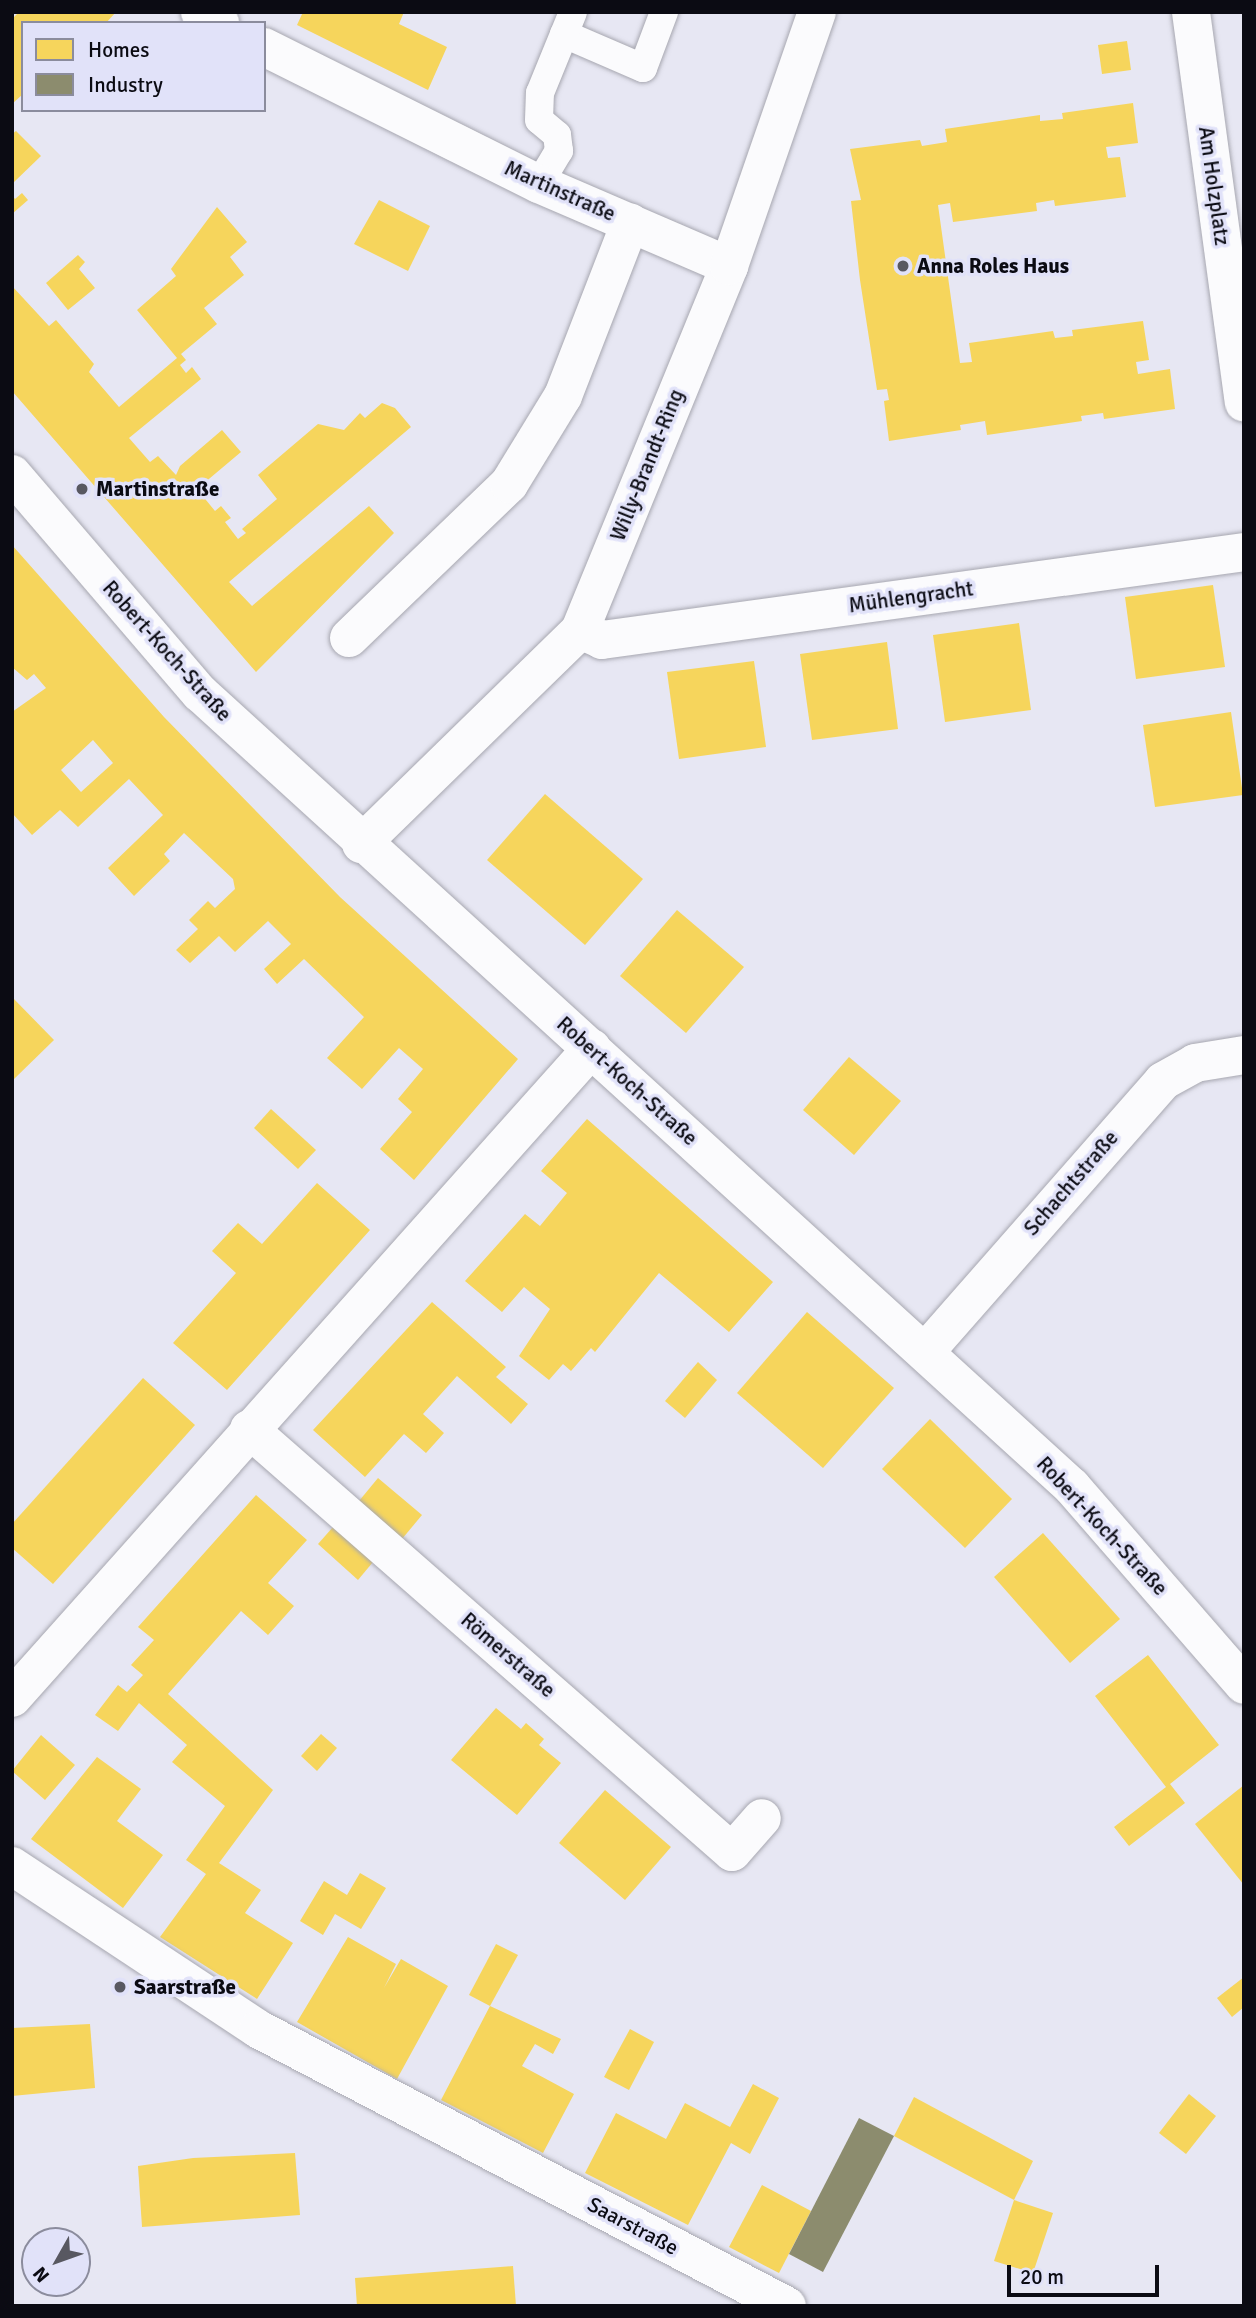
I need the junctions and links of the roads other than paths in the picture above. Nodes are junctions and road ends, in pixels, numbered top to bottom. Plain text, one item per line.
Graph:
1 (200, 12) edge
2 (664, 12) edge
3 (1191, 12) edge
4 (826, 14) edge
5 (216, 21) edge
6 (568, 23) edge
7 (266, 48) edge
8 (539, 184) junction
9 (630, 223) junction
10 (729, 266) junction
11 (1244, 401) edge
12 (12, 474) edge
13 (1244, 552) edge
14 (580, 630) junction
15 (349, 639) dead end
16 (361, 844) junction
17 (592, 1048) junction
18 (1244, 1055) edge
19 (926, 1351) junction
20 (249, 1429) junction
21 (1244, 1685) edge
22 (12, 1698) edge
23 (762, 1818) dead end
24 (12, 1866) edge
25 (787, 2306) edge

1 - 5 street
2 - 6 lane
3 - 11 street, Am Holzplatz
4 - 10 street, Willy-Brandt-Ring
6 - 8 lane
7 - 8 street, Martinstraße
8 - 9 street, Martinstraße
9 - 10 street, Martinstraße
9 - 15 street, Martinstraße
10 - 14 street, Willy-Brandt-Ring
12 - 16 street, Robert-Koch-Straße
13 - 14 street, Mühlengracht
14 - 16 street, Willy-Brandt-Ring
16 - 17 street, Robert-Koch-Straße
17 - 19 street, Robert-Koch-Straße
17 - 20 street
18 - 19 street, Schachtstraße
19 - 21 street, Robert-Koch-Straße
20 - 22 street
20 - 23 street, Römerstraße
24 - 25 street, Saarstraße

